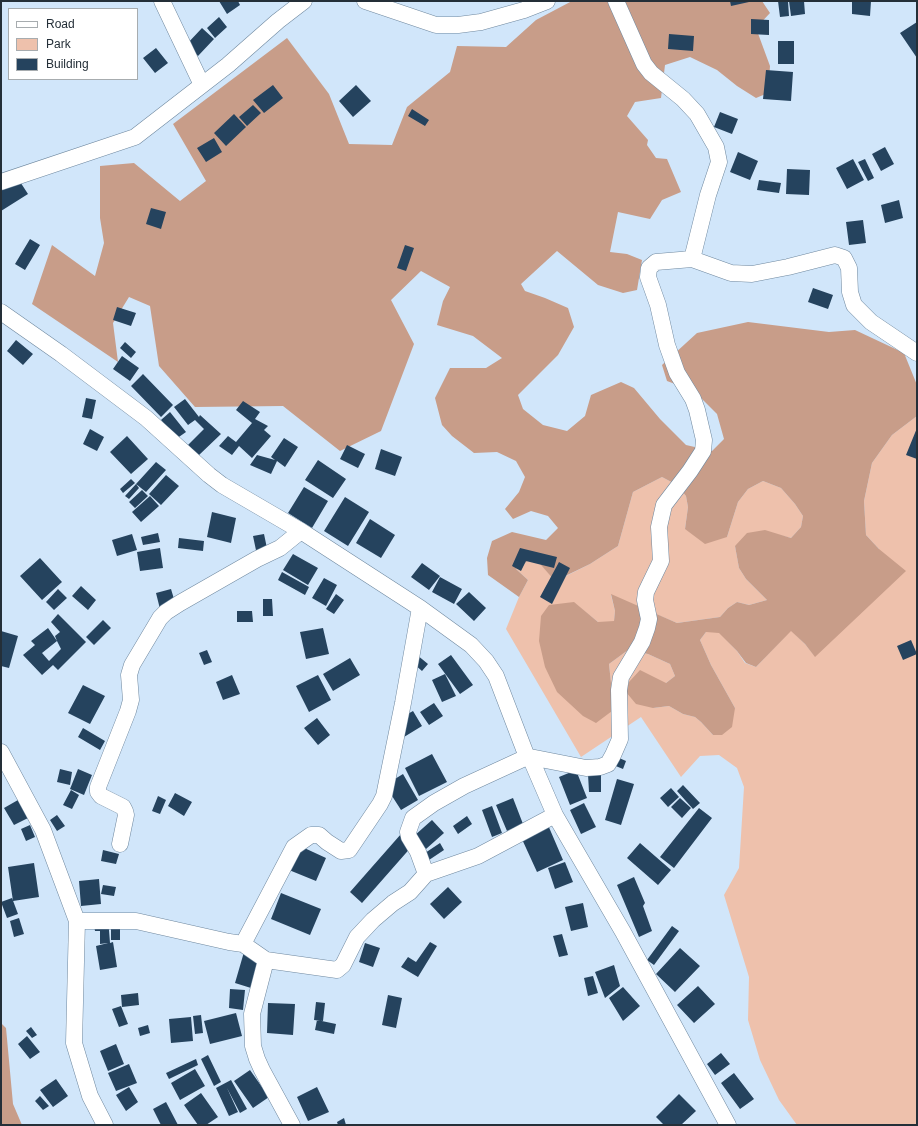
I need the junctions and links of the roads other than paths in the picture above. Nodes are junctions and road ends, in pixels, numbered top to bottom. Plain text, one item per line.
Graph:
1 (162, 1) edge
2 (304, 1) edge
3 (365, 1) edge
4 (547, 1) edge
5 (616, 1) edge
6 (202, 85) junction
7 (1, 182) edge
8 (692, 259) junction
9 (1, 312) edge
10 (917, 353) edge
11 (301, 531) junction
12 (420, 608) junction
13 (1, 752) edge
14 (529, 757) junction
15 (555, 815) junction
16 (120, 844) dead end
17 (426, 874) junction
18 (77, 921) junction
19 (244, 944) junction
20 (266, 960) junction
21 (105, 1125) edge
22 (292, 1125) edge
23 (728, 1125) edge

1 - 6 street
2 - 6 street
3 - 4 street
5 - 8 street
6 - 7 street
8 - 10 street
8 - 14 street
9 - 11 street
11 - 12 street
11 - 16 street
12 - 14 street
12 - 19 street
13 - 18 street
14 - 15 street
14 - 17 street
15 - 17 street
15 - 23 street
17 - 20 street
18 - 19 street
18 - 21 street
19 - 20 street
20 - 22 street

